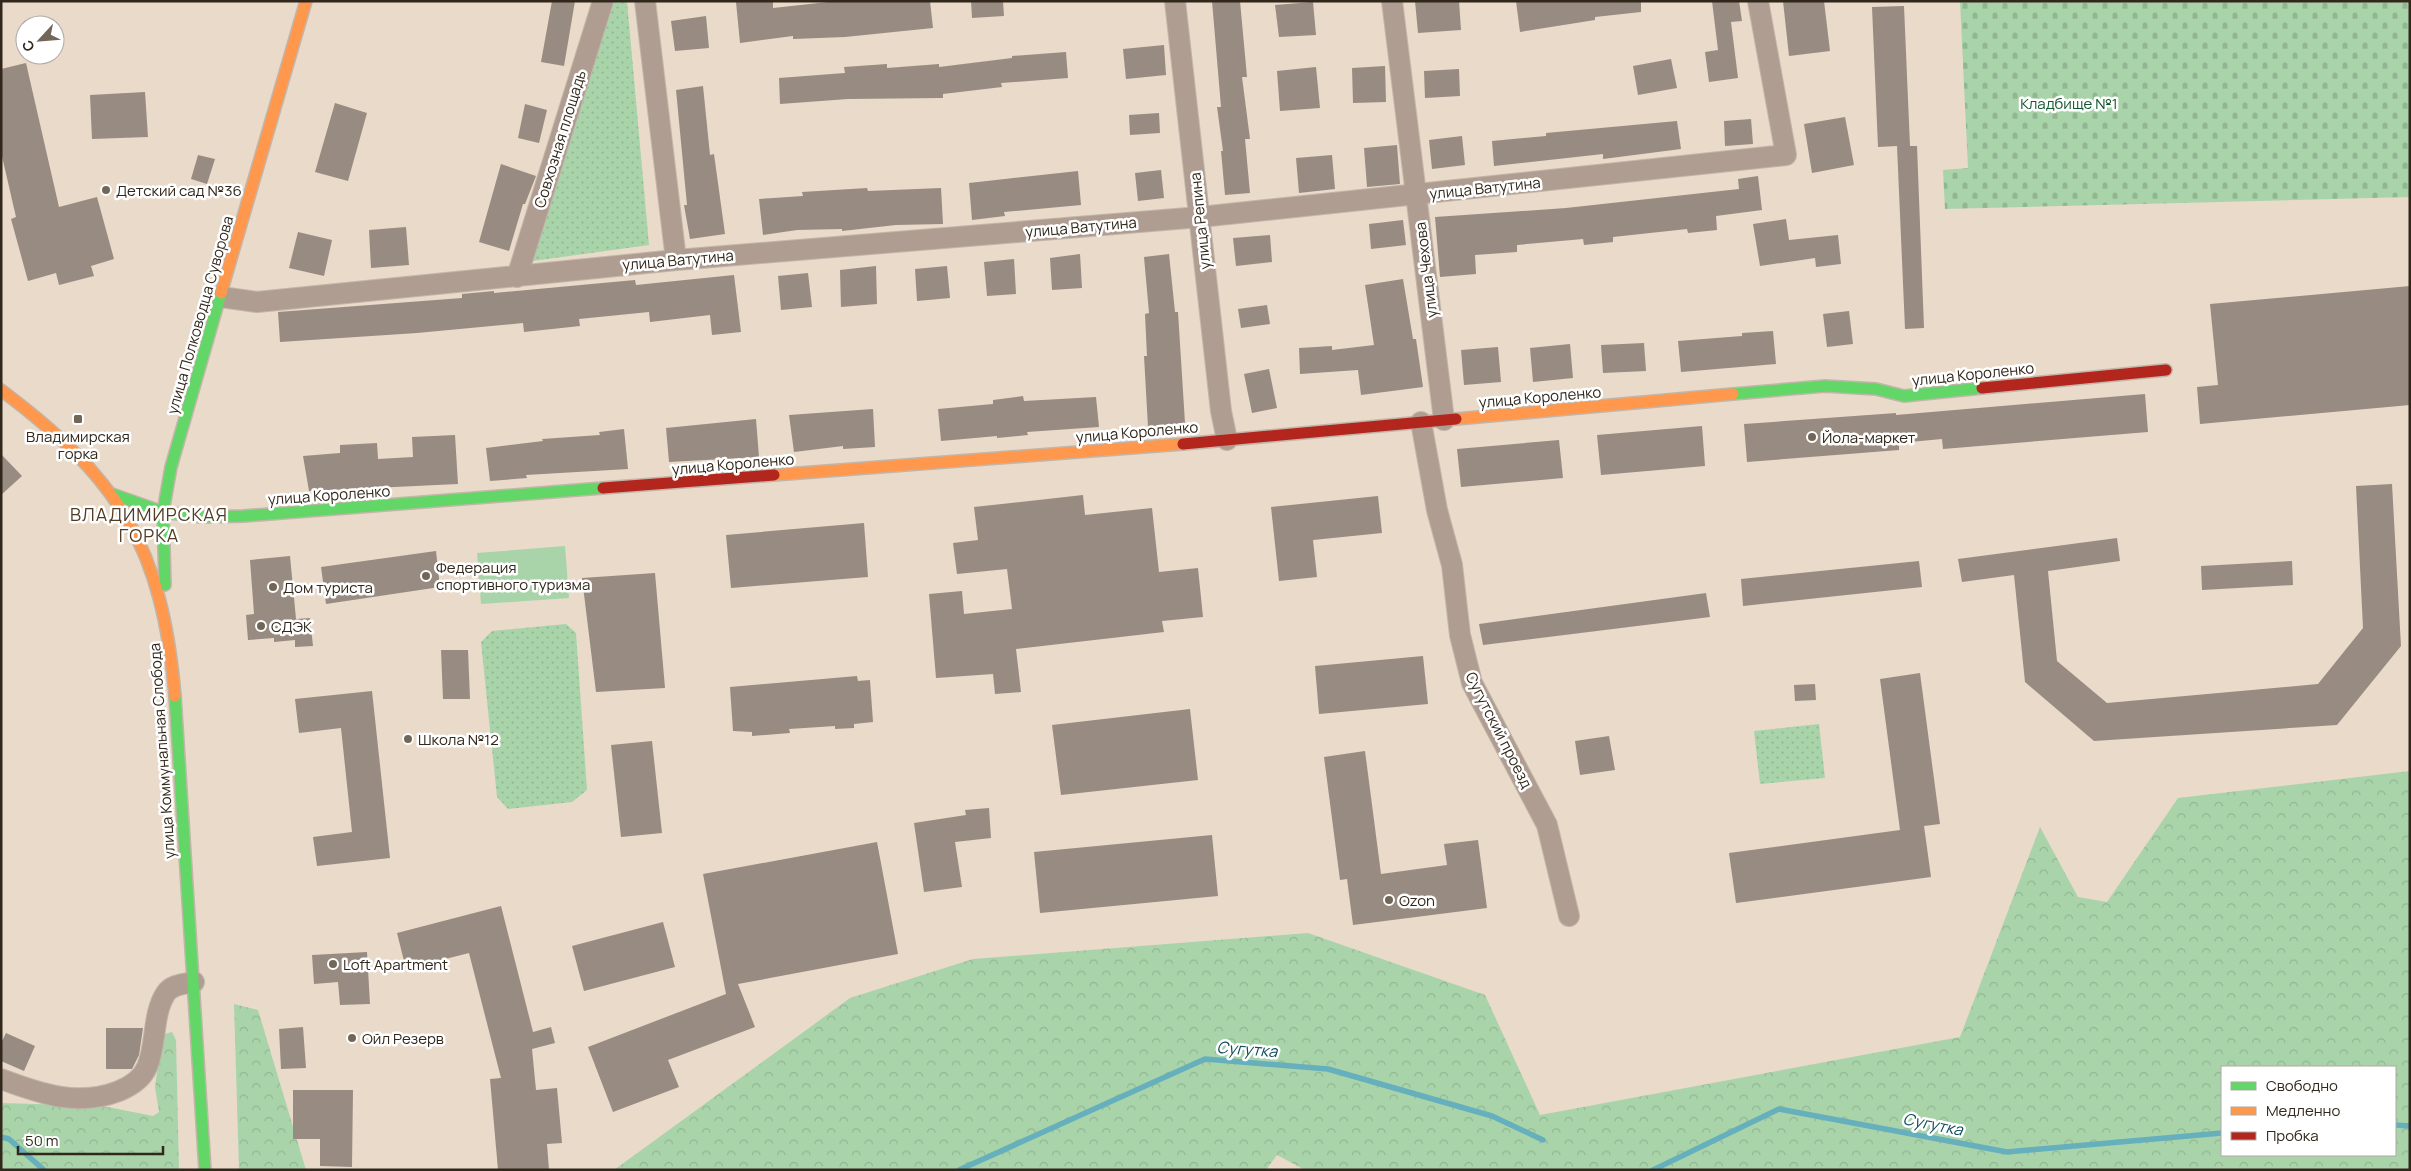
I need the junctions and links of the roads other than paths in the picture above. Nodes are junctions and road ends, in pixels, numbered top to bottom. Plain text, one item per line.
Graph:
1 (306, 1) edge
2 (603, 1) edge
3 (645, 1) edge
4 (1175, 1) edge
5 (1392, 1) edge
6 (1758, 1) edge
7 (1416, 195) junction
8 (1200, 217) junction
9 (676, 260) junction
10 (517, 277) junction
11 (221, 297) junction
12 (2166, 370) dead end
13 (1, 390) edge
14 (1444, 420) junction
15 (1421, 422) junction
16 (1227, 440) junction
17 (112, 494) junction
18 (163, 512) junction
19 (166, 614) junction
20 (1569, 916) dead end
21 (194, 982) junction
22 (1, 1079) edge
23 (205, 1170) edge

1 - 11 street, улица Полководца Суворова
2 - 10 street, Совхозная площадь
3 - 9 street
4 - 8 street, улица Репина
5 - 7 street, улица Чехова
6 - 7 street, улица Ватутина
7 - 8 street, улица Ватутина
7 - 14 street, улица Чехова
8 - 9 street, улица Ватутина
8 - 16 street, улица Репина
9 - 10 street, улица Ватутина
10 - 11 street, улица Ватутина
11 - 18 street, улица Полководца Суворова
12 - 14 street, улица Короленко
13 - 17 street, улица Коммунальная Слобода
14 - 15 street, улица Короленко
15 - 16 street, улица Короленко
15 - 20 street, Сугутский проезд
16 - 18 street, улица Короленко
17 - 18 street, улица Короленко
17 - 19 street, улица Коммунальная Слобода
18 - 19 street, улица Полководца Суворова
19 - 21 street, улица Коммунальная Слобода
21 - 22 street
21 - 23 street, улица Коммунальная Слобода

